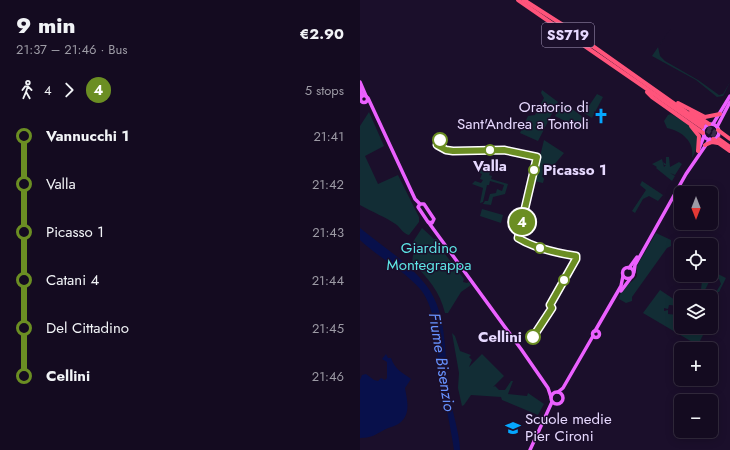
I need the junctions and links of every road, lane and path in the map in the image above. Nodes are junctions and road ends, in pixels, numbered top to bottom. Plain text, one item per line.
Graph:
1 (518, 0) edge
2 (524, 0) edge
3 (360, 82) edge
4 (360, 88) edge
5 (644, 88) junction
6 (659, 92) junction
7 (730, 96) edge
8 (365, 98) junction
9 (730, 102) edge
10 (678, 103) junction
11 (720, 114) junction
12 (678, 116) junction
13 (711, 124) junction
14 (718, 128) junction
15 (704, 134) junction
16 (712, 139) junction
17 (730, 139) edge
18 (720, 140) junction
19 (730, 143) edge
20 (705, 146) junction
21 (730, 147) edge
22 (698, 151) junction
23 (730, 151) edge
24 (419, 206) junction
25 (431, 223) junction
26 (629, 268) junction
27 (634, 272) junction
28 (623, 276) junction
29 (630, 279) junction
30 (596, 331) junction
31 (548, 388) junction
32 (563, 388) junction
33 (556, 393) junction
34 (562, 395) junction
35 (551, 397) junction
36 (552, 402) junction
37 (557, 404) junction
38 (547, 415) junction
39 (530, 450) edge

1 - 5 highway, SS719
2 - 6 highway, SS719
3 - 8 main road
4 - 8 main road
5 - 6 highway, SS719
5 - 12 highway
6 - 10 highway
7 - 11 main road
8 - 24 main road
9 - 14 main road
10 - 11 highway
10 - 13 highway
11 - 13 main road
12 - 15 highway
12 - 22 highway
13 - 14 main road
13 - 15 main road
14 - 16 main road
14 - 17 highway
15 - 16 main road
15 - 22 main road
16 - 18 highway
16 - 20 main road
18 - 19 highway
18 - 20 highway
18 - 21 highway
18 - 23 highway
20 - 27 main road
22 - 26 main road
24 - 25 main road
24 - 25 main road
25 - 31 main road
26 - 27 main road
26 - 28 main road
27 - 29 main road
28 - 29 main road
28 - 30 main road
29 - 30 main road
30 - 32 main road
31 - 33 main road
31 - 35 main road
32 - 33 main road
32 - 34 main road
33 - 34 main road
33 - 35 main road
34 - 37 main road
35 - 36 main road
36 - 37 main road
36 - 38 main road
37 - 38 main road
38 - 39 main road

